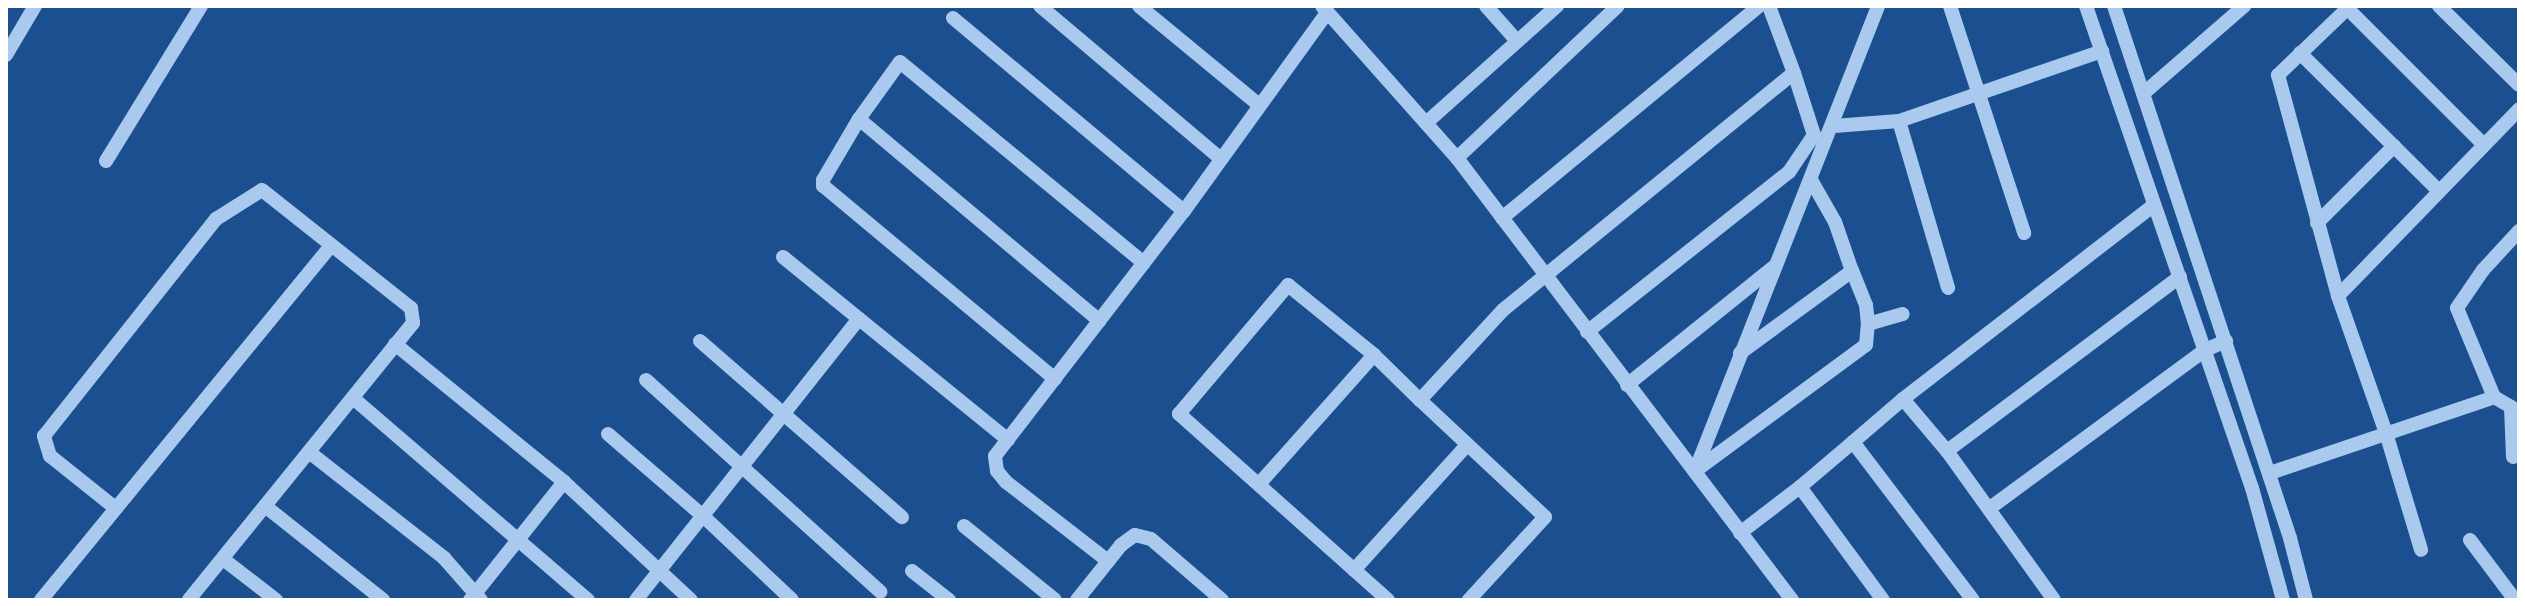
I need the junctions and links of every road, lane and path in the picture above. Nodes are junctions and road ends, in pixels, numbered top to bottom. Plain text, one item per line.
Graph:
1 (35, 6) edge
2 (201, 6) edge
3 (1040, 6) edge
4 (1139, 6) edge
5 (1486, 6) edge
6 (1557, 6) edge
7 (1618, 6) edge
8 (1759, 6) edge
9 (1769, 6) edge
10 (1950, 6) edge
11 (2086, 6) edge
12 (2114, 6) edge
13 (2244, 6) edge
14 (2439, 6) edge
15 (2348, 7) edge
16 (1876, 8) edge
17 (1324, 9) edge
18 (953, 18) dead end
19 (1517, 41) junction
20 (2102, 51) junction
21 (2300, 53) junction
22 (6, 55) edge
23 (1794, 73) junction
24 (2519, 85) edge
25 (2144, 93) junction
26 (1978, 95) junction
27 (1259, 105) junction
28 (2519, 109) edge
29 (859, 119) junction
30 (1899, 121) junction
31 (1426, 123) junction
32 (1834, 126) junction
33 (2483, 144) junction
34 (2394, 146) junction
35 (1457, 158) junction
36 (1221, 159) junction
37 (106, 161) dead end
38 (1811, 180) junction
39 (2438, 190) junction
40 (2154, 205) junction
41 (1184, 211) junction
42 (1502, 218) junction
43 (2317, 223) junction
44 (2519, 231) edge
45 (2024, 233) dead end
46 (331, 246) junction
47 (783, 257) dead end
48 (1144, 263) junction
49 (1776, 265) junction
50 (1852, 271) junction
51 (1544, 277) junction
52 (2180, 277) junction
53 (1948, 288) dead end
54 (2338, 296) junction
55 (1903, 314) dead end
56 (859, 319) junction
57 (1100, 321) junction
58 (1868, 324) junction
59 (1587, 332) junction
60 (700, 341) dead end
61 (2226, 341) junction
62 (395, 344) junction
63 (2205, 350) junction
64 (1739, 353) junction
65 (1374, 355) junction
66 (1055, 379) junction
67 (646, 380) dead end
68 (1627, 385) junction
69 (2494, 397) junction
70 (353, 398) junction
71 (1903, 399) junction
72 (1420, 400) junction
73 (2515, 403) edge
74 (785, 414) junction
75 (2386, 433) junction
76 (608, 434) dead end
77 (1008, 440) junction
78 (1853, 442) junction
79 (1466, 446) junction
80 (1947, 451) junction
81 (309, 452) junction
82 (2513, 457) dead end
83 (743, 465) junction
84 (1695, 471) junction
85 (2270, 473) junction
86 (564, 482) junction
87 (1259, 484) junction
88 (1800, 487) junction
89 (265, 506) junction
90 (114, 507) junction
91 (1990, 508) junction
92 (703, 516) junction
93 (902, 517) dead end
94 (964, 526) dead end
95 (1740, 533) junction
96 (517, 537) junction
97 (2470, 540) dead end
98 (2421, 550) dead end
99 (223, 559) junction
100 (1108, 561) junction
101 (1354, 570) junction
102 (661, 571) junction
103 (912, 571) dead end
104 (881, 592) dead end
105 (475, 598) edge
106 (41, 600) edge
107 (189, 600) edge
108 (276, 600) edge
109 (383, 600) edge
110 (588, 600) edge
111 (636, 600) edge
112 (691, 600) edge
113 (792, 600) edge
114 (949, 600) edge
115 (1055, 600) edge
116 (1077, 600) edge
117 (1222, 600) edge
118 (1388, 600) edge
119 (1469, 600) edge
120 (1792, 600) edge
121 (1883, 600) edge
122 (1973, 600) edge
123 (2054, 600) edge
124 (2283, 600) edge
125 (2306, 600) edge
126 (2515, 600) edge

1 - 22 street
2 - 37 street
3 - 36 street
4 - 27 street
5 - 19 street
6 - 19 street
7 - 35 street
8 - 42 street
9 - 23 street
10 - 26 street
11 - 20 street
12 - 25 street
13 - 25 street
14 - 24 street
15 - 21 street
15 - 33 street
16 - 32 street
17 - 27 street
17 - 31 street
18 - 41 street
19 - 31 street
20 - 26 street
20 - 40 street
21 - 34 street
21 - 43 street
23 - 51 street
23 - 59 street
25 - 61 street
26 - 30 street
26 - 45 street
27 - 36 street
28 - 33 street
29 - 48 street
29 - 57 street
29 - 66 street
30 - 32 street
30 - 53 street
31 - 35 street
32 - 38 street
33 - 39 street
34 - 39 street
34 - 43 street
35 - 42 street
36 - 41 street
38 - 49 street
38 - 50 street
39 - 54 street
40 - 52 street
40 - 71 street
41 - 48 street
42 - 51 street
43 - 54 street
44 - 69 street
46 - 62 street
46 - 90 street
46 - 90 street
47 - 56 street
48 - 57 street
49 - 64 street
49 - 68 street
50 - 58 street
50 - 64 street
51 - 59 street
51 - 72 street
52 - 63 street
52 - 80 street
54 - 75 street
55 - 58 street
56 - 74 street
56 - 77 street
57 - 66 street
58 - 84 street
59 - 68 street
60 - 74 street
61 - 63 street
61 - 85 street
62 - 70 street
62 - 86 street
63 - 91 street
63 - 124 street
64 - 84 street
65 - 72 street
65 - 87 street
65 - 87 street
66 - 77 street
67 - 83 street
68 - 84 street
69 - 73 street
69 - 75 street
70 - 81 street
70 - 96 street
71 - 78 street
71 - 80 street
72 - 79 street
73 - 82 street
74 - 83 street
74 - 93 street
75 - 85 street
75 - 98 street
76 - 92 street
77 - 100 street
78 - 88 street
78 - 122 street
79 - 101 street
79 - 119 street
80 - 91 street
81 - 89 street
81 - 105 street
83 - 92 street
83 - 104 street
84 - 95 street
85 - 125 street
86 - 96 street
86 - 102 street
87 - 101 street
88 - 95 street
88 - 121 street
89 - 99 street
89 - 109 street
90 - 106 street
91 - 123 street
92 - 102 street
92 - 113 street
94 - 115 street
95 - 120 street
96 - 105 street
96 - 110 street
97 - 126 street
99 - 107 street
99 - 108 street
100 - 116 street
100 - 117 street
101 - 118 street
102 - 111 street
102 - 112 street
103 - 114 street

